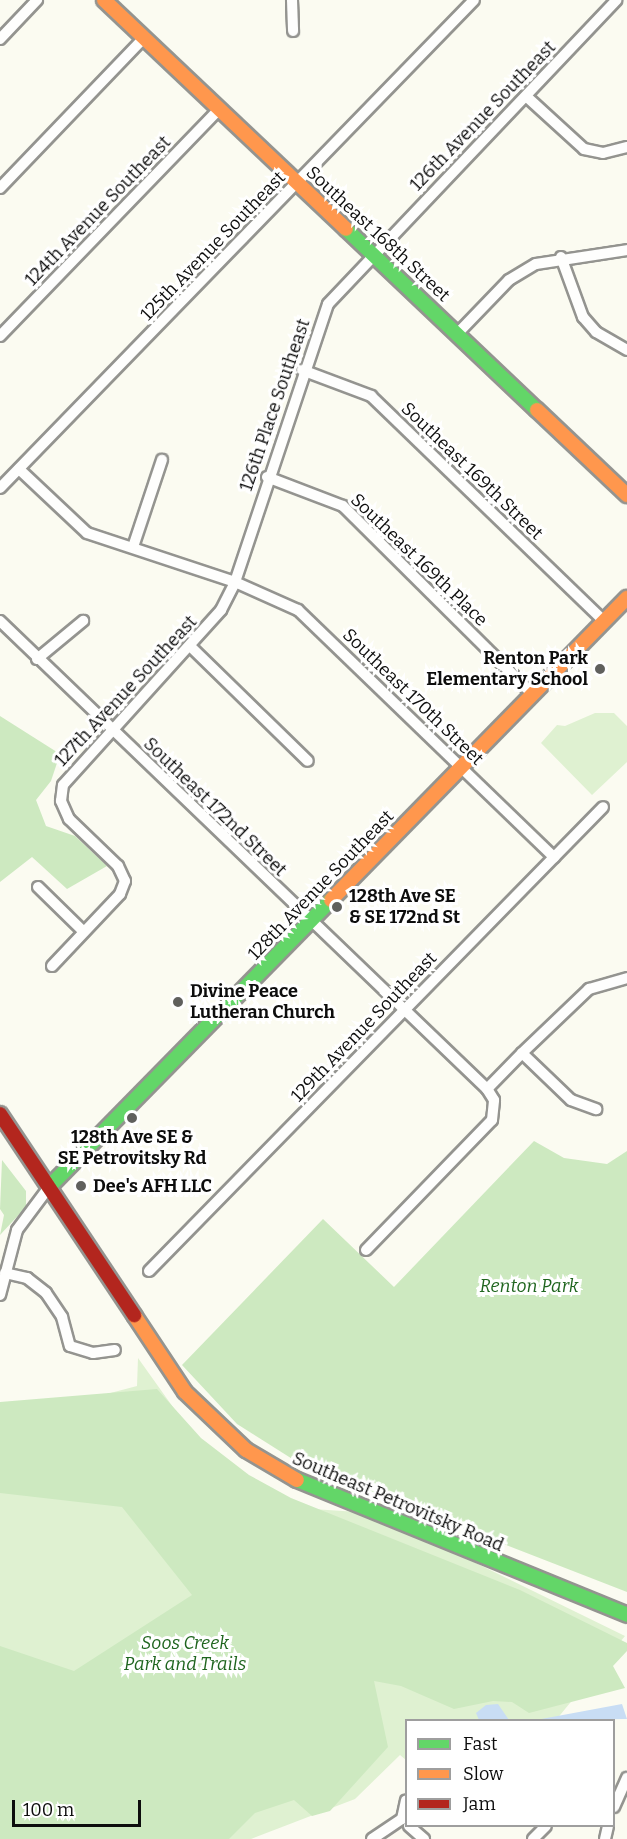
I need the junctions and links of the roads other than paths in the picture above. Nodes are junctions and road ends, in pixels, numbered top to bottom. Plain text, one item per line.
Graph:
1 (37, 0) edge
2 (104, 0) edge
3 (292, 0) edge
4 (474, 0) edge
5 (616, 0) edge
6 (293, 31) dead end
7 (144, 38) junction
8 (0, 39) edge
9 (527, 97) junction
10 (219, 109) junction
11 (622, 149) edge
12 (297, 182) junction
13 (0, 188) edge
14 (627, 250) edge
15 (372, 254) junction
16 (561, 257) junction
17 (457, 334) junction
18 (0, 336) edge
19 (627, 350) edge
20 (302, 369) junction
21 (162, 460) dead end
22 (18, 469) junction
23 (267, 477) junction
24 (0, 488) edge
25 (627, 495) edge
26 (133, 547) junction
27 (235, 582) junction
28 (627, 598) edge
29 (0, 621) edge
30 (83, 621) dead end
31 (604, 621) junction
32 (191, 647) junction
33 (37, 658) junction
34 (532, 694) junction
35 (111, 730) junction
36 (308, 761) dead end
37 (461, 767) junction
38 (603, 807) dead end
39 (554, 857) junction
40 (38, 887) dead end
41 (310, 922) junction
42 (84, 932) junction
43 (52, 966) dead end
44 (627, 978) edge
45 (402, 1011) junction
46 (522, 1053) junction
47 (487, 1089) junction
48 (596, 1109) dead end
49 (0, 1114) edge
50 (50, 1187) junction
51 (366, 1250) dead end
52 (149, 1271) dead end
53 (5, 1274) junction
54 (0, 1295) edge
55 (115, 1350) dead end
56 (627, 1615) edge
57 (627, 1778) edge
58 (615, 1794) edge
59 (405, 1823) edge
60 (410, 1827) edge
61 (545, 1827) edge
62 (372, 1839) edge
63 (424, 1839) edge
64 (533, 1839) edge

1 - 8 street
2 - 7 street, Southeast 168th Street
3 - 6 street
4 - 12 street, 125th Avenue Southeast
5 - 9 street, 126th Avenue Southeast
7 - 10 street, Southeast 168th Street
7 - 13 street
9 - 11 street
9 - 15 street, 126th Avenue Southeast
10 - 12 street, Southeast 168th Street
10 - 18 street, 124th Avenue Southeast
12 - 15 street, Southeast 168th Street
12 - 22 street, 125th Avenue Southeast
14 - 16 street
15 - 17 street, Southeast 168th Street
15 - 20 street, 126th Place Southeast
16 - 17 street
16 - 19 street
17 - 25 street, Southeast 168th Street
20 - 23 street, 126th Place Southeast
20 - 31 street, Southeast 169th Street
21 - 26 street
22 - 24 street, 125th Avenue Southeast
22 - 26 street, Southeast 170th Street
23 - 27 street, 126th Place Southeast
23 - 34 street, Southeast 169th Place
26 - 27 street, Southeast 170th Street
27 - 32 street, 127th Avenue Southeast
27 - 37 street, Southeast 170th Street
28 - 31 street, 128th Avenue Southeast
29 - 33 street, Southeast 172nd Street
30 - 33 street
31 - 34 street, 128th Avenue Southeast
32 - 35 street, 127th Avenue Southeast
32 - 36 street
33 - 35 street, Southeast 172nd Street
34 - 37 street, 128th Avenue Southeast
35 - 41 street, Southeast 172nd Street
35 - 42 street, 127th Avenue Southeast
37 - 39 street, Southeast 170th Street
37 - 41 street, 128th Avenue Southeast
38 - 39 street, 129th Avenue Southeast
39 - 45 street, 129th Avenue Southeast
40 - 42 street
41 - 45 street, Southeast 172nd Street
41 - 50 street, 128th Avenue Southeast
42 - 43 street, 127th Avenue Southeast
44 - 46 street
45 - 47 street, Southeast 172nd Street
45 - 52 street, 129th Avenue Southeast
46 - 47 street
46 - 48 street
47 - 51 street
49 - 50 street, Southeast Petrovitsky Road
50 - 53 street, 128th Avenue Southeast
50 - 56 street, Southeast Petrovitsky Road
53 - 54 street, 128th Avenue Southeast
53 - 55 street
57 - 58 street
59 - 62 street
60 - 63 street
61 - 64 street

